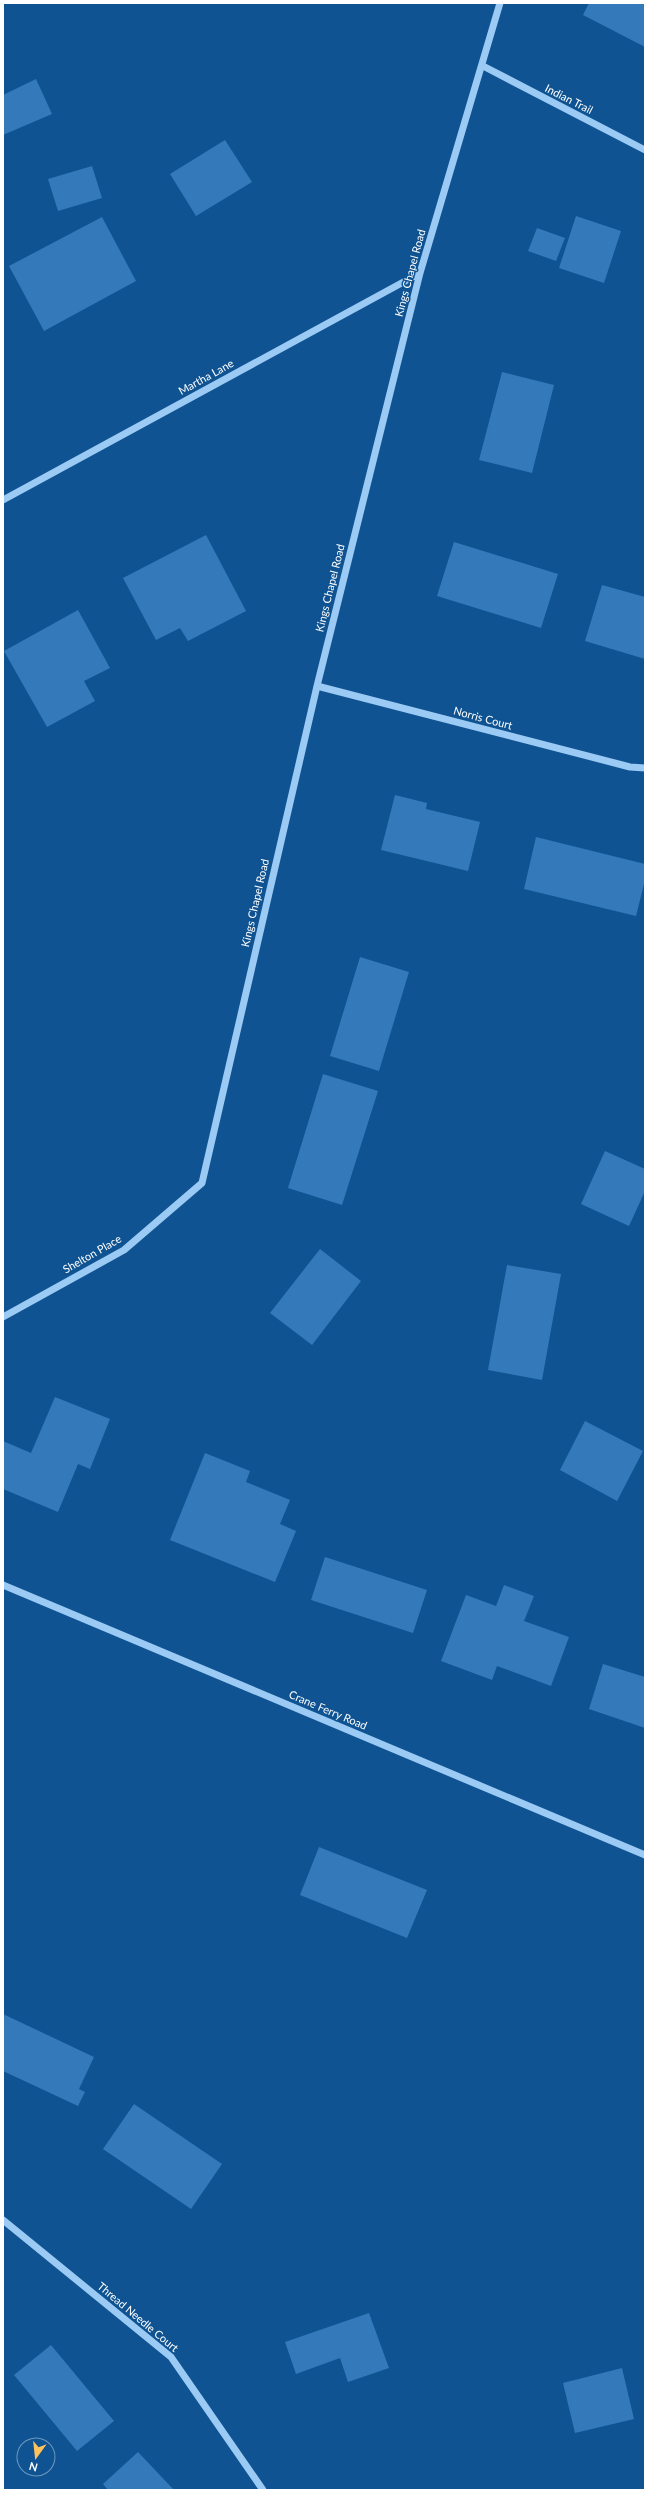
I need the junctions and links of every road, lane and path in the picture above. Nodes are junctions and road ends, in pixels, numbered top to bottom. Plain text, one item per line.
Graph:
1 (500, 3) edge
2 (483, 66) junction
3 (645, 150) edge
4 (420, 273) junction
5 (3, 500) edge
6 (317, 686) junction
7 (645, 768) edge
8 (202, 1183) joint
9 (3, 1317) edge
10 (3, 1586) edge
11 (645, 1854) edge
12 (3, 2220) edge
13 (263, 2490) edge

1 - 2 street, Kings Chapel Road
2 - 3 street, Indian Trail
2 - 4 street, Kings Chapel Road
4 - 5 street, Martha Lane
4 - 6 street, Kings Chapel Road
6 - 7 street, Norris Court
6 - 8 street, Kings Chapel Road
8 - 9 street, Shelton Place
10 - 11 street, Crane Ferry Road
12 - 13 street, Thread Needle Court

